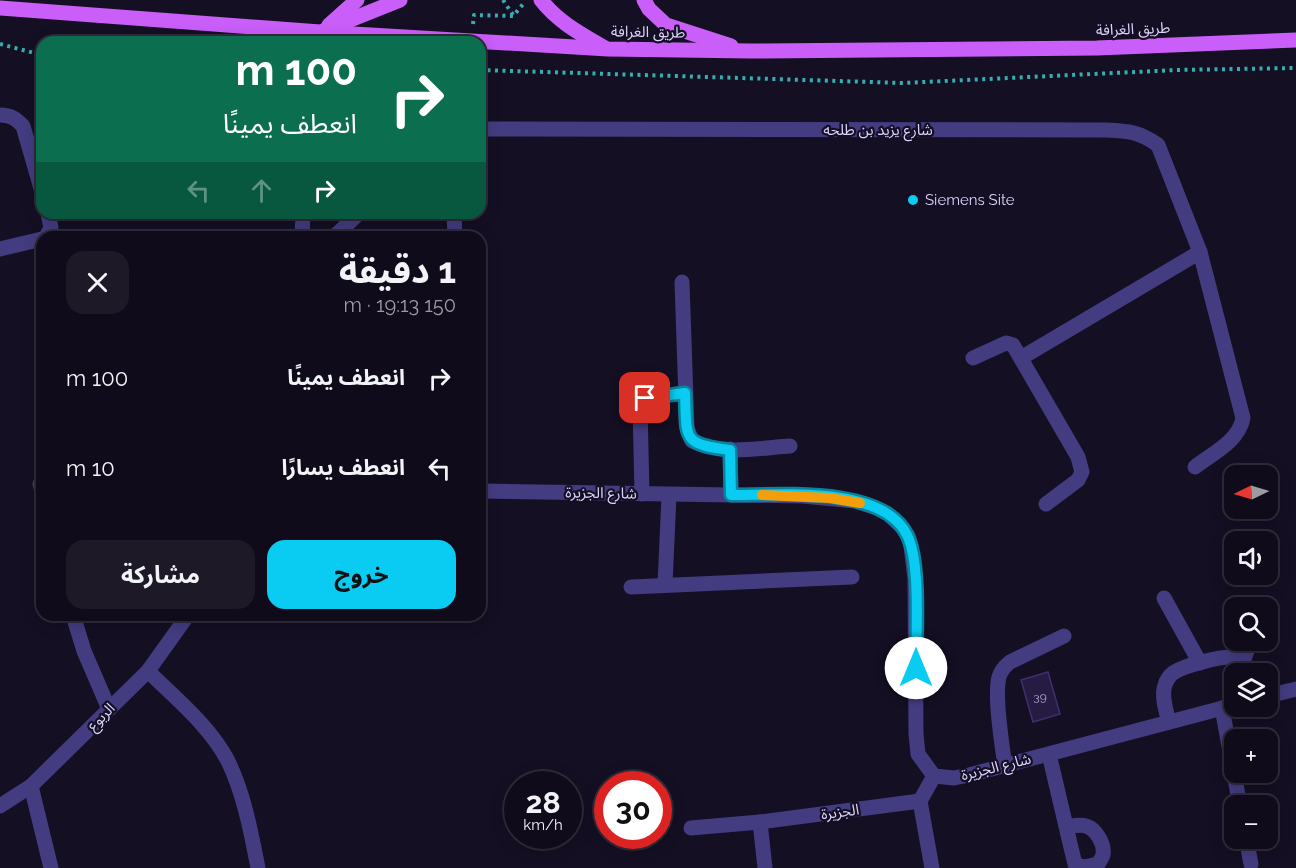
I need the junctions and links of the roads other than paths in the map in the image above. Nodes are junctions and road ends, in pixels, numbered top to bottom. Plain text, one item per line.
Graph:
1 (357, 0) edge
2 (400, 0) edge
3 (541, 0) edge
4 (644, 0) edge
5 (0, 8) edge
6 (320, 32) junction
7 (388, 36) edge
8 (1296, 40) edge
9 (486, 42) edge
10 (608, 49) junction
11 (750, 51) junction
12 (0, 115) edge
13 (486, 129) edge
14 (36, 171) edge
15 (353, 219) edge
16 (340, 231) edge
17 (36, 240) edge
18 (0, 249) edge
19 (1200, 252) junction
20 (682, 282) dead end
21 (973, 358) dead end
22 (1021, 358) junction
23 (685, 393) junction
24 (790, 446) dead end
25 (730, 450) junction
26 (1195, 467) dead end
27 (486, 491) edge
28 (642, 494) junction
29 (669, 495) junction
30 (731, 495) junction
31 (1046, 504) dead end
32 (852, 577) dead end
33 (665, 585) junction
34 (631, 587) dead end
35 (1164, 598) dead end
36 (75, 621) edge
37 (184, 621) edge
38 (1064, 636) dead end
39 (1200, 663) junction
40 (1241, 663) edge
41 (148, 671) junction
42 (1296, 689) edge
43 (1278, 694) edge
44 (1224, 707) edge
45 (109, 709) junction
46 (1229, 717) edge
47 (1169, 722) junction
48 (1049, 754) junction
49 (1005, 766) junction
50 (934, 776) junction
51 (31, 786) junction
52 (1239, 795) edge
53 (920, 801) junction
54 (0, 806) edge
55 (760, 822) junction
56 (1066, 827) dead end
57 (691, 828) dead end
58 (1248, 849) edge
59 (1251, 864) dead end
60 (51, 868) edge
61 (258, 868) edge
62 (765, 868) edge
63 (933, 868) edge

1 - 6 main road
2 - 6 main road
3 - 10 main road
4 - 11 main road
5 - 6 main road, طريق الغرافة
6 - 7 main road, طريق الغرافة
8 - 11 main road, طريق الغرافة
9 - 10 main road, طريق الغرافة
10 - 11 main road, طريق الغرافة
12 - 14 street
13 - 19 street, شارع يزيد بن طلحه
15 - 16 street
17 - 18 street
19 - 22 street
19 - 26 street, شارع يزيد بن طلحه
20 - 23 street
21 - 22 street
22 - 31 street
23 - 25 street
23 - 28 street
24 - 25 street
25 - 30 street
27 - 28 street, شارع الجزيرة
28 - 29 street, شارع الجزيرة
29 - 30 street, شارع الجزيرة
29 - 33 street
30 - 50 street, شارع الجزيرة
32 - 33 street
33 - 34 street
35 - 39 street
36 - 45 street
37 - 41 street, الربوع
38 - 49 street
39 - 40 street
39 - 47 street
41 - 45 street, الربوع
41 - 61 street
42 - 43 street
44 - 47 street, شارع الجزيرة
45 - 51 street, الربوع
46 - 52 street
47 - 48 street, شارع الجزيرة
48 - 49 street, شارع الجزيرة
48 - 56 street
49 - 50 street, شارع الجزيرة
50 - 53 street
51 - 54 street, الربوع
51 - 60 street
53 - 55 street, الجزيرة
53 - 63 street
55 - 57 street, الجزيرة
55 - 62 street
58 - 59 street

